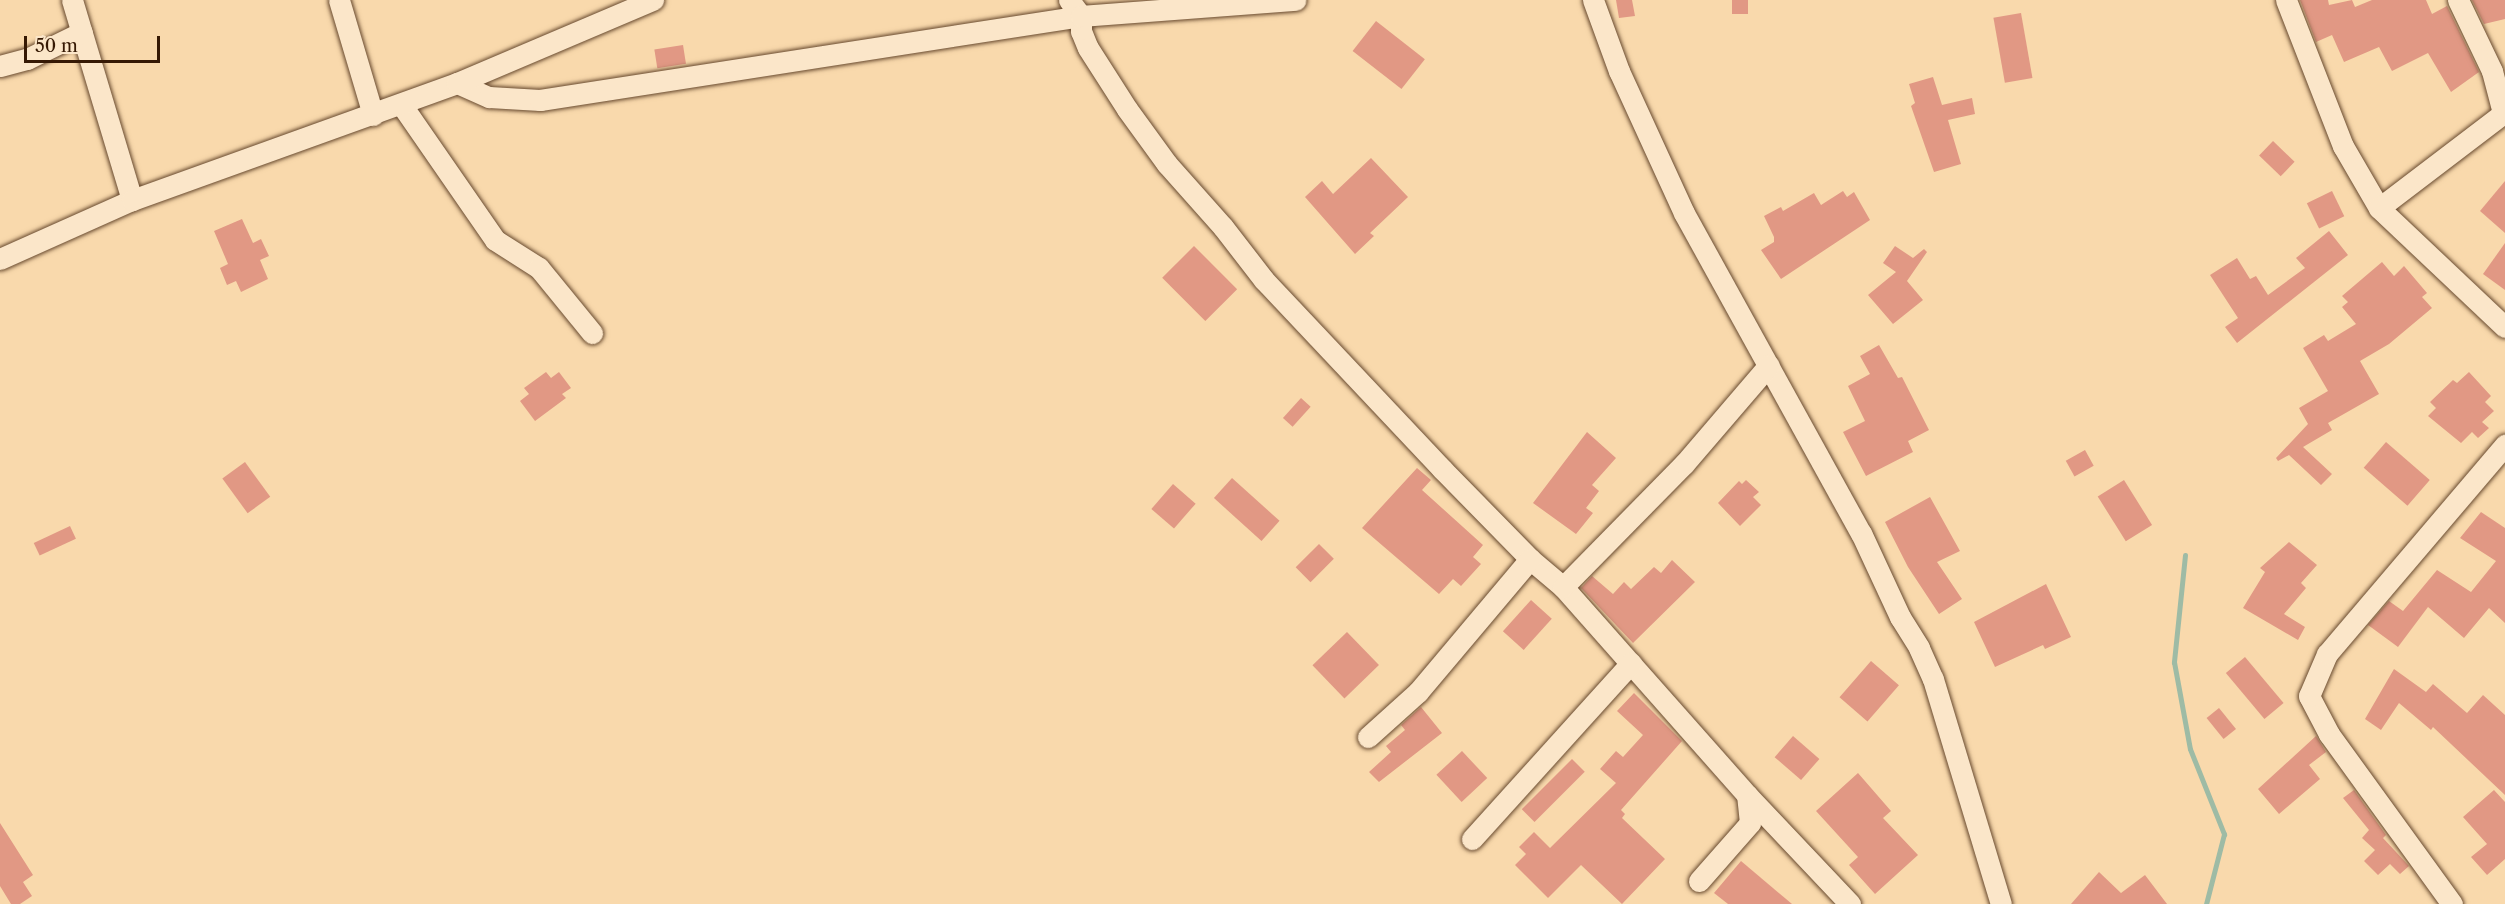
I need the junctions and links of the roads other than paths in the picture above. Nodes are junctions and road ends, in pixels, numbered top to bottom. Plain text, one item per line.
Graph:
1 (72, 0) edge
2 (339, 0) edge
3 (652, 0) edge
4 (1295, 0) edge
5 (1593, 0) edge
6 (2286, 0) edge
7 (2458, 0) edge
8 (1075, 8) edge
9 (82, 32) junction
10 (0, 66) edge
11 (457, 83) junction
12 (401, 104) junction
13 (2504, 113) edge
14 (373, 115) junction
15 (132, 200) junction
16 (2379, 208) junction
17 (0, 259) edge
18 (2505, 327) edge
19 (592, 333) dead end
20 (1768, 364) junction
21 (2505, 445) edge
22 (1530, 559) junction
23 (1563, 586) junction
24 (1631, 663) junction
25 (1368, 737) dead end
26 (1748, 795) junction
27 (1472, 839) dead end
28 (1699, 881) dead end
29 (1850, 904) edge
30 (2001, 904) edge
31 (2452, 904) edge

1 - 9 street
2 - 14 street
3 - 11 street
4 - 8 street
5 - 20 street
6 - 16 street
7 - 13 street
8 - 11 street
8 - 22 street
9 - 10 street
9 - 15 street
11 - 12 street
12 - 14 street
12 - 19 street
13 - 16 street
14 - 15 street
15 - 17 street
16 - 18 street
20 - 23 street
20 - 30 street
21 - 31 street
22 - 23 street
22 - 25 street
23 - 24 street
24 - 26 street
24 - 27 street
26 - 28 street
26 - 29 street

